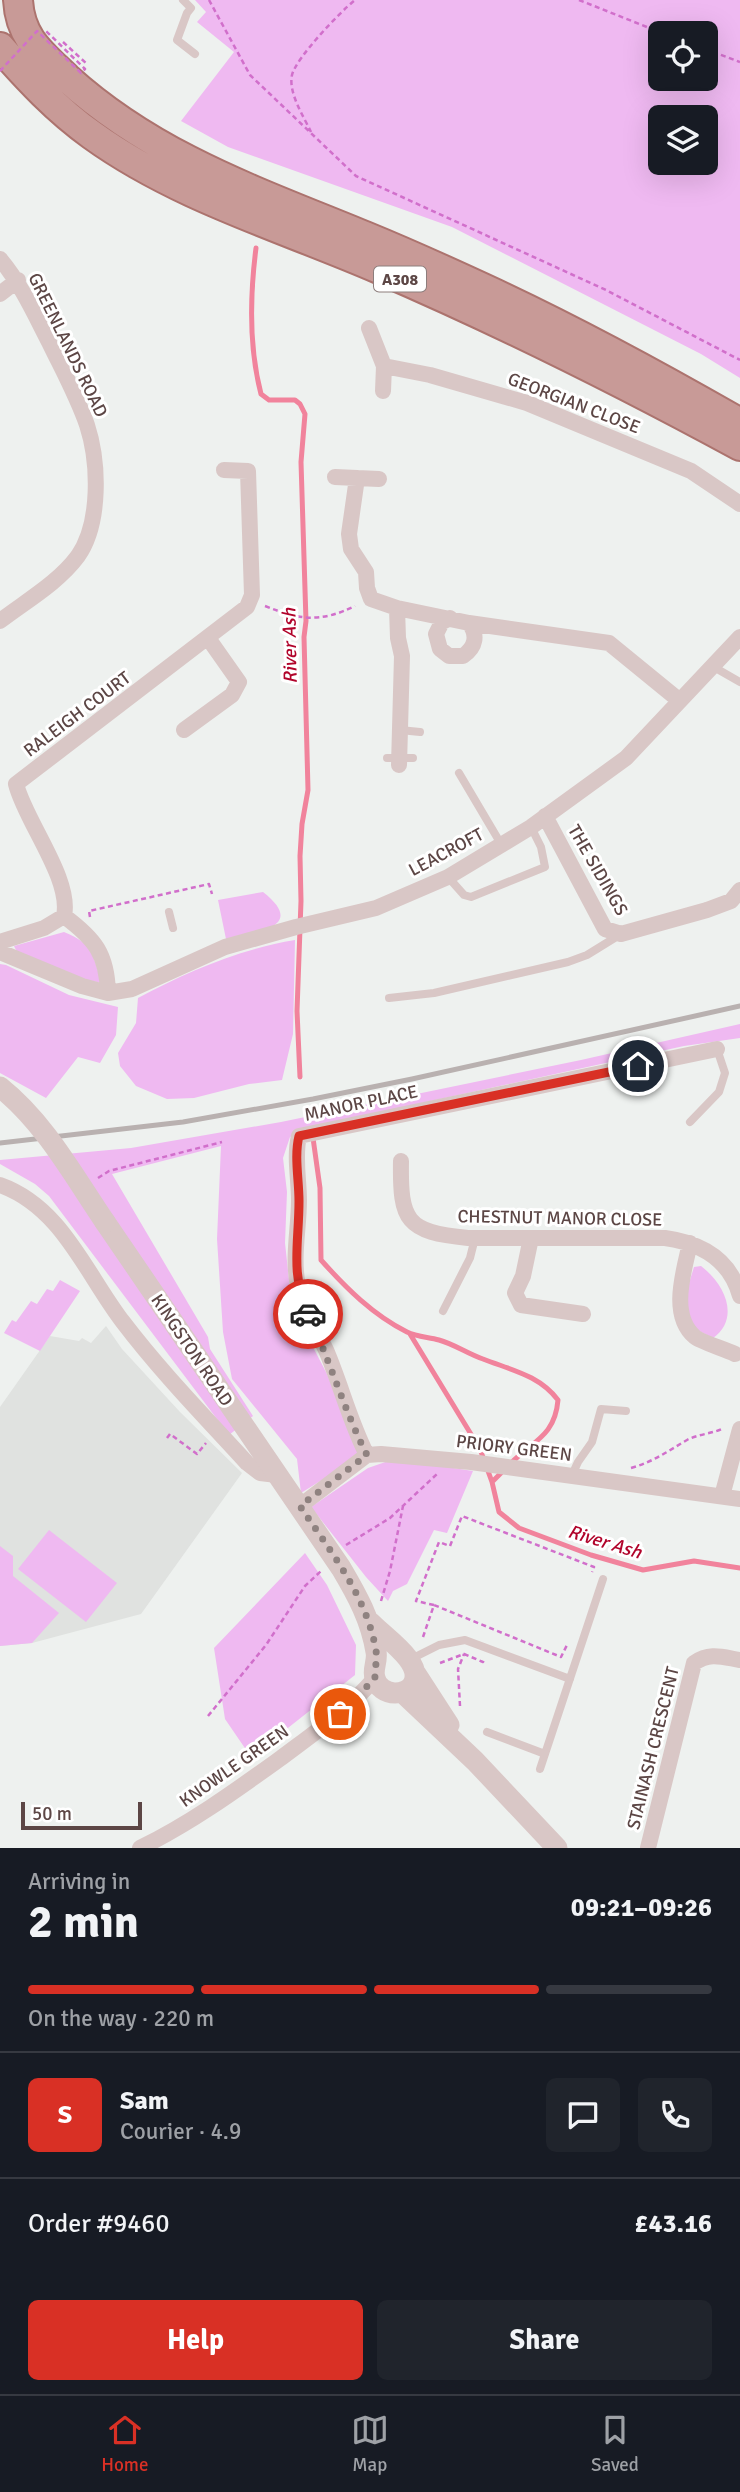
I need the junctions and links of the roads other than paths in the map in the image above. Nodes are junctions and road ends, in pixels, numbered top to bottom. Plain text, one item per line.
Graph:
1 (18, 0) edge
2 (183, 0) edge
3 (0, 47) edge
4 (195, 54) dead end
5 (0, 259) edge
6 (18, 281) junction
7 (0, 294) edge
8 (369, 328) dead end
9 (384, 366) junction
10 (383, 391) dead end
11 (740, 423) edge
12 (740, 446) edge
13 (224, 470) dead end
14 (335, 477) dead end
15 (357, 478) junction
16 (379, 479) dead end
17 (740, 504) edge
18 (397, 608) junction
19 (450, 618) junction
20 (0, 621) edge
21 (469, 623) junction
22 (740, 637) edge
23 (208, 638) junction
24 (712, 666) junction
25 (740, 682) edge
26 (680, 701) junction
27 (184, 730) dead end
28 (400, 730) junction
29 (420, 732) dead end
30 (400, 760) dead end
31 (459, 773) dead end
32 (545, 816) junction
33 (531, 827) junction
34 (502, 844) junction
35 (448, 877) junction
36 (740, 890) edge
37 (169, 912) dead end
38 (64, 916) junction
39 (173, 928) dead end
40 (621, 934) junction
41 (0, 942) edge
42 (0, 952) edge
43 (108, 993) junction
44 (389, 998) dead end
45 (717, 1049) joint
46 (0, 1087) edge
47 (691, 1122) dead end
48 (401, 1161) dead end
49 (0, 1185) edge
50 (475, 1238) junction
51 (531, 1238) junction
52 (690, 1243) junction
53 (740, 1296) edge
54 (443, 1311) dead end
55 (583, 1314) dead end
56 (738, 1354) edge
57 (626, 1411) dead end
58 (735, 1427) edge
59 (367, 1455) junction
60 (277, 1475) junction
61 (572, 1475) junction
62 (722, 1496) junction
63 (740, 1499) edge
64 (300, 1506) junction
65 (603, 1579) dead end
66 (375, 1613) junction
67 (740, 1660) edge
68 (409, 1662) junction
69 (570, 1679) junction
70 (385, 1681) junction
71 (487, 1732) dead end
72 (545, 1754) junction
73 (475, 1760) junction
74 (540, 1769) dead end
75 (551, 1846) edge
76 (653, 1847) edge
77 (140, 1848) edge

1 - 11 highway, A308
2 - 4 lane
3 - 12 highway, A308
5 - 6 street, GREENLANDS ROAD
6 - 7 street
6 - 20 street, GREENLANDS ROAD
8 - 9 street
9 - 10 street
9 - 17 street, GEORGIAN CLOSE
13 - 23 street, RALEIGH COURT
14 - 15 street
15 - 16 street
15 - 18 street
18 - 19 street
18 - 28 street
19 - 21 street
19 - 21 street
21 - 26 street
22 - 24 street, LEACROFT
23 - 27 street
23 - 38 street, RALEIGH COURT
24 - 25 lane
24 - 26 street, LEACROFT
26 - 32 street, LEACROFT
28 - 29 lane
28 - 30 street
31 - 34 lane
32 - 33 street, LEACROFT
32 - 40 street, THE SIDINGS
33 - 34 street, LEACROFT
33 - 35 lane
34 - 35 street, LEACROFT
35 - 43 street, LEACROFT
36 - 40 street, THE SIDINGS
37 - 39 lane
38 - 41 street
38 - 43 street
40 - 44 lane
42 - 43 street
45 - 47 lane
45 - 59 street, MANOR PLACE
46 - 60 street, KINGSTON ROAD, bridge
48 - 50 street, CHESTNUT MANOR CLOSE
49 - 60 street
50 - 51 street, CHESTNUT MANOR CLOSE
50 - 54 lane
51 - 52 street, CHESTNUT MANOR CLOSE
51 - 55 street
52 - 53 street, CHESTNUT MANOR CLOSE
52 - 56 street
57 - 61 lane
58 - 62 street
59 - 61 street, PRIORY GREEN
59 - 64 street
60 - 64 street, KINGSTON ROAD
61 - 62 street, PRIORY GREEN
62 - 63 street, PRIORY GREEN
64 - 66 street, KINGSTON ROAD
65 - 69 lane
66 - 68 street, KINGSTON ROAD
66 - 70 street, KINGSTON ROAD
67 - 76 street, STAINASH CRESCENT
68 - 69 lane
68 - 70 street
68 - 70 street
68 - 73 street, KINGSTON ROAD
69 - 72 lane
70 - 73 street, KINGSTON ROAD
70 - 77 street, KNOWLE GREEN
71 - 72 lane
72 - 74 lane
73 - 75 street, KINGSTON ROAD

